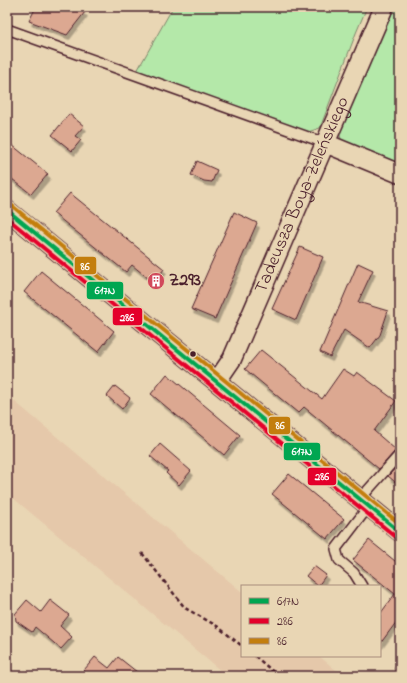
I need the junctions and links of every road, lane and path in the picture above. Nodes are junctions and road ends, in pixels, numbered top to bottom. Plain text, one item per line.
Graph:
1 (384, 7) edge
2 (7, 29) edge
3 (325, 143) junction
4 (400, 174) edge
5 (7, 210) edge
6 (217, 381) junction
7 (400, 454) edge
8 (364, 502) junction
9 (400, 532) edge
10 (142, 553) dead end
11 (361, 585) edge
12 (241, 645) edge
13 (256, 657) edge
14 (400, 659) edge
15 (278, 676) edge
16 (392, 676) edge

1 - 3 street, Tadeusza Boya-Żeleńskiego
2 - 3 lane
3 - 4 street
3 - 6 street, Tadeusza Boya-Żeleńskiego
5 - 6 street
6 - 8 street
7 - 8 lane
8 - 9 street
8 - 11 lane
10 - 12 path
13 - 15 path
14 - 16 path

